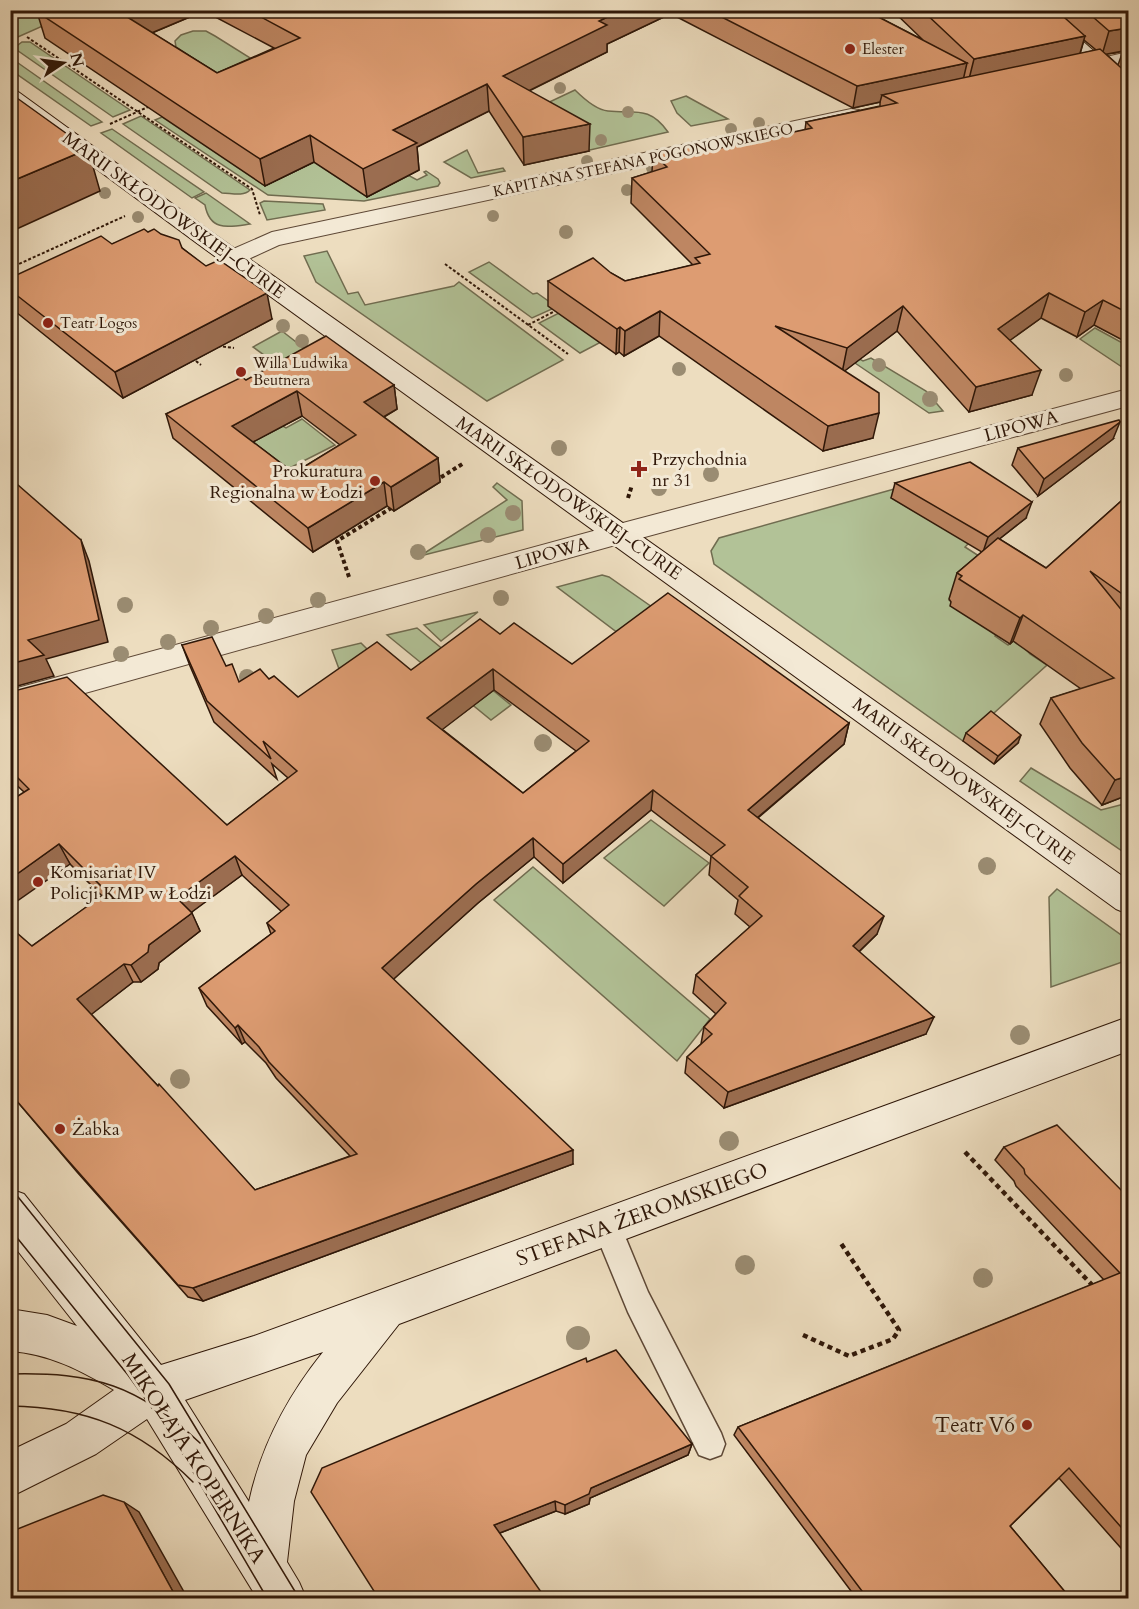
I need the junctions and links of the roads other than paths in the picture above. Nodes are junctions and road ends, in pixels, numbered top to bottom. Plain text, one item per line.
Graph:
1 (1035, 10) edge
2 (1128, 58) edge
3 (1098, 65) junction
4 (1051, 75) edge
5 (1128, 92) edge
6 (10, 96) edge
7 (869, 111) edge
8 (232, 258) junction
9 (1128, 398) edge
10 (623, 519) junction
11 (10, 702) edge
12 (1128, 899) edge
13 (1128, 1034) edge
14 (1088, 1049) junction
15 (1128, 1052) edge
16 (10, 1208) edge
17 (607, 1227) junction
18 (385, 1308) junction
19 (10, 1330) edge
20 (153, 1389) junction
21 (710, 1444) dead end
22 (10, 1474) edge
23 (273, 1582) edge

1 - 3 street
2 - 3 street
3 - 4 street
3 - 5 street
6 - 8 street, MARII SKŁODOWSKIEJ-CURIE
7 - 8 street, KAPITANA STEFANA POGONOWSKIEGO
8 - 10 street, MARII SKŁODOWSKIEJ-CURIE
9 - 10 street, LIPOWA
10 - 11 street, LIPOWA
10 - 12 street, MARII SKŁODOWSKIEJ-CURIE
13 - 14 street, STEFANA ŻEROMSKIEGO
14 - 15 street
14 - 17 street, STEFANA ŻEROMSKIEGO
16 - 20 street, MIKOŁAJA KOPERNIKA
17 - 18 street, STEFANA ŻEROMSKIEGO
17 - 21 lane
18 - 20 street, STEFANA ŻEROMSKIEGO
18 - 23 street
19 - 20 street
20 - 22 street, STEFANA ŻEROMSKIEGO
20 - 23 street, MIKOŁAJA KOPERNIKA

